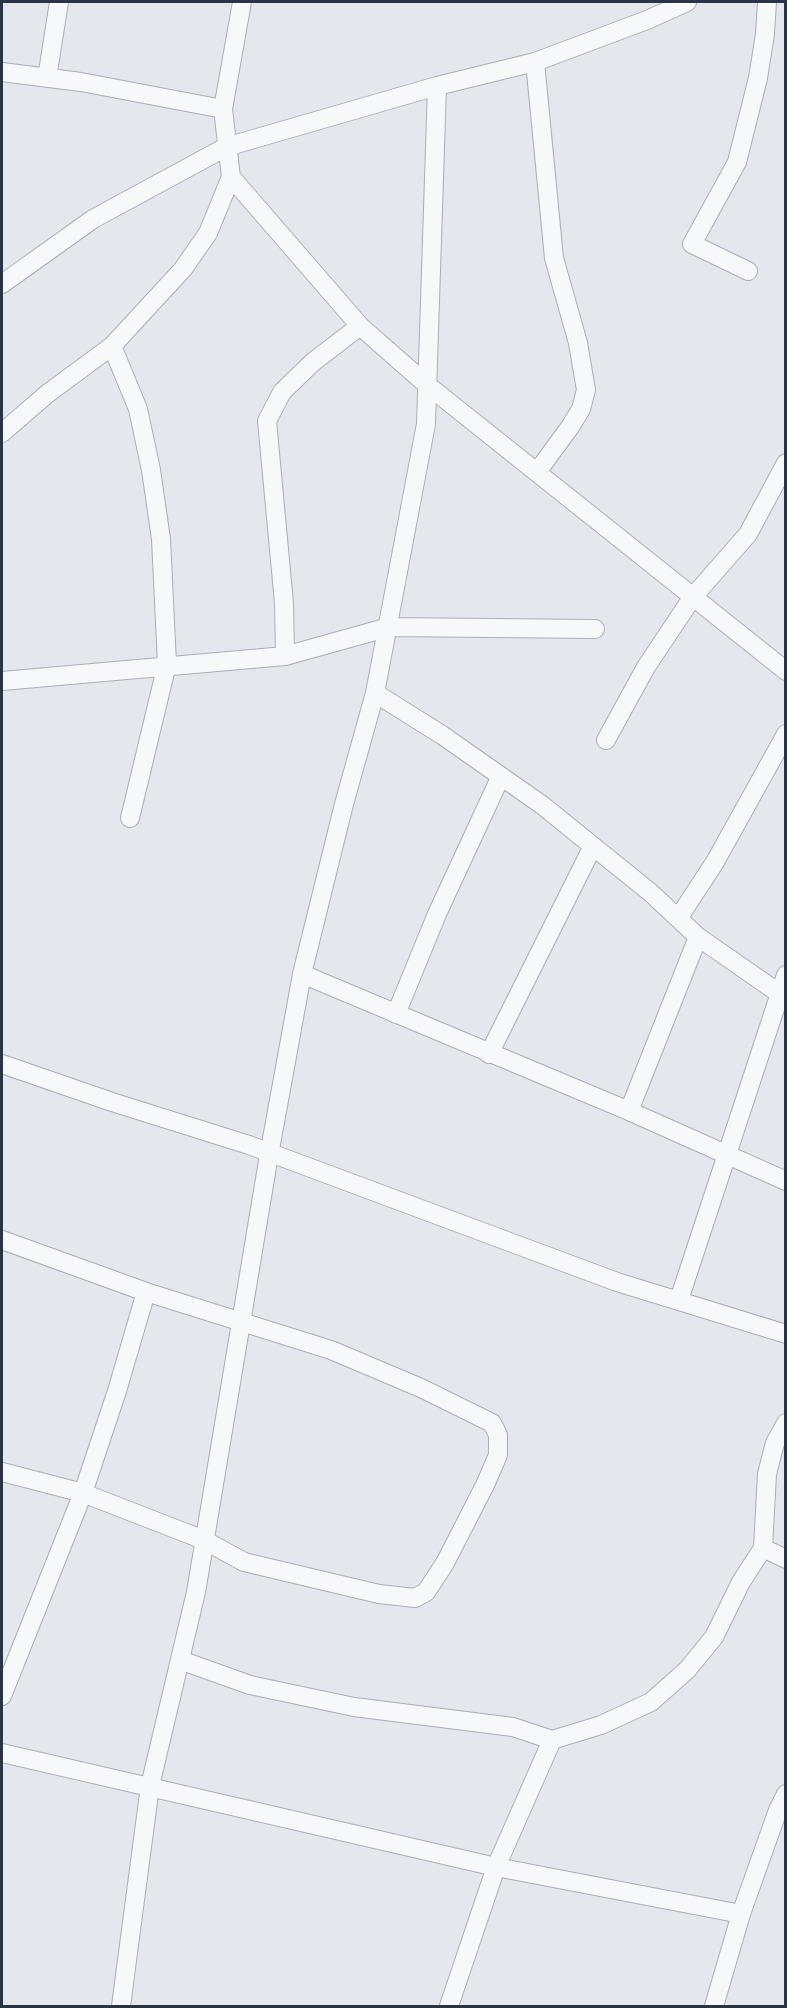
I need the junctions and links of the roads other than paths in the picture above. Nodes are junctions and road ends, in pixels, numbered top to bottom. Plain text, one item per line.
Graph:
1 (59, 2) edge
2 (242, 2) edge
3 (687, 2) edge
4 (767, 2) edge
5 (535, 62) junction
6 (2, 72) edge
7 (47, 78) junction
8 (436, 86) junction
9 (223, 109) junction
10 (226, 147) junction
11 (231, 177) junction
12 (748, 271) dead end
13 (2, 284) edge
14 (360, 326) junction
15 (112, 346) junction
16 (426, 384) junction
17 (2, 433) edge
18 (786, 463) edge
19 (537, 472) junction
20 (692, 597) junction
21 (389, 627) junction
22 (595, 629) dead end
23 (285, 656) junction
24 (167, 664) junction
25 (786, 671) edge
26 (2, 681) edge
27 (375, 693) junction
28 (786, 734) edge
29 (606, 740) dead end
30 (500, 778) junction
31 (130, 818) dead end
32 (593, 846) junction
33 (679, 917) junction
34 (698, 936) junction
35 (302, 974) junction
36 (783, 989) edge
37 (396, 1014) junction
38 (489, 1054) junction
39 (2, 1064) edge
40 (629, 1111) junction
41 (728, 1154) junction
42 (269, 1155) junction
43 (786, 1181) edge
44 (2, 1240) edge
45 (146, 1292) junction
46 (680, 1300) junction
47 (241, 1322) junction
48 (786, 1334) edge
49 (786, 1423) edge
50 (2, 1472) edge
51 (83, 1493) junction
52 (204, 1540) junction
53 (763, 1548) junction
54 (786, 1559) edge
55 (180, 1660) junction
56 (2, 1696) edge
57 (552, 1740) junction
58 (2, 1754) edge
59 (150, 1786) junction
60 (786, 1794) edge
61 (496, 1867) junction
62 (741, 1914) junction
63 (121, 2007) edge
64 (449, 2007) edge
65 (714, 2007) edge

1 - 7 street
2 - 9 street
3 - 5 street
4 - 12 street
5 - 8 street
5 - 19 street
6 - 7 street
7 - 9 street
8 - 10 street
8 - 16 street
9 - 10 street
10 - 11 street
10 - 13 street
11 - 14 street
11 - 15 street
14 - 16 street
14 - 23 street
15 - 17 street
15 - 24 street
16 - 19 street
16 - 21 street
18 - 20 street
19 - 20 street
20 - 25 street
20 - 29 street
21 - 22 street
21 - 23 street
21 - 27 street
23 - 24 street
24 - 26 street
24 - 31 street
27 - 30 street
27 - 35 street
28 - 33 street
30 - 32 street
30 - 37 street
32 - 33 street
32 - 38 street
33 - 34 street
34 - 36 street
34 - 40 street
35 - 37 street
35 - 42 street
36 - 41 street
37 - 38 street
38 - 40 street
39 - 42 street
40 - 41 street
41 - 43 street
41 - 46 street
42 - 46 street
42 - 47 street
44 - 45 street
45 - 47 street
45 - 51 street
46 - 48 street
47 - 52 street
47 - 52 street
49 - 53 street
50 - 51 street
51 - 52 street
51 - 56 street
52 - 55 street
53 - 54 street
53 - 57 street
55 - 57 street
55 - 59 street
57 - 61 street
58 - 59 street
59 - 61 street
59 - 63 street
60 - 62 street
61 - 62 street
61 - 64 street
62 - 65 street

